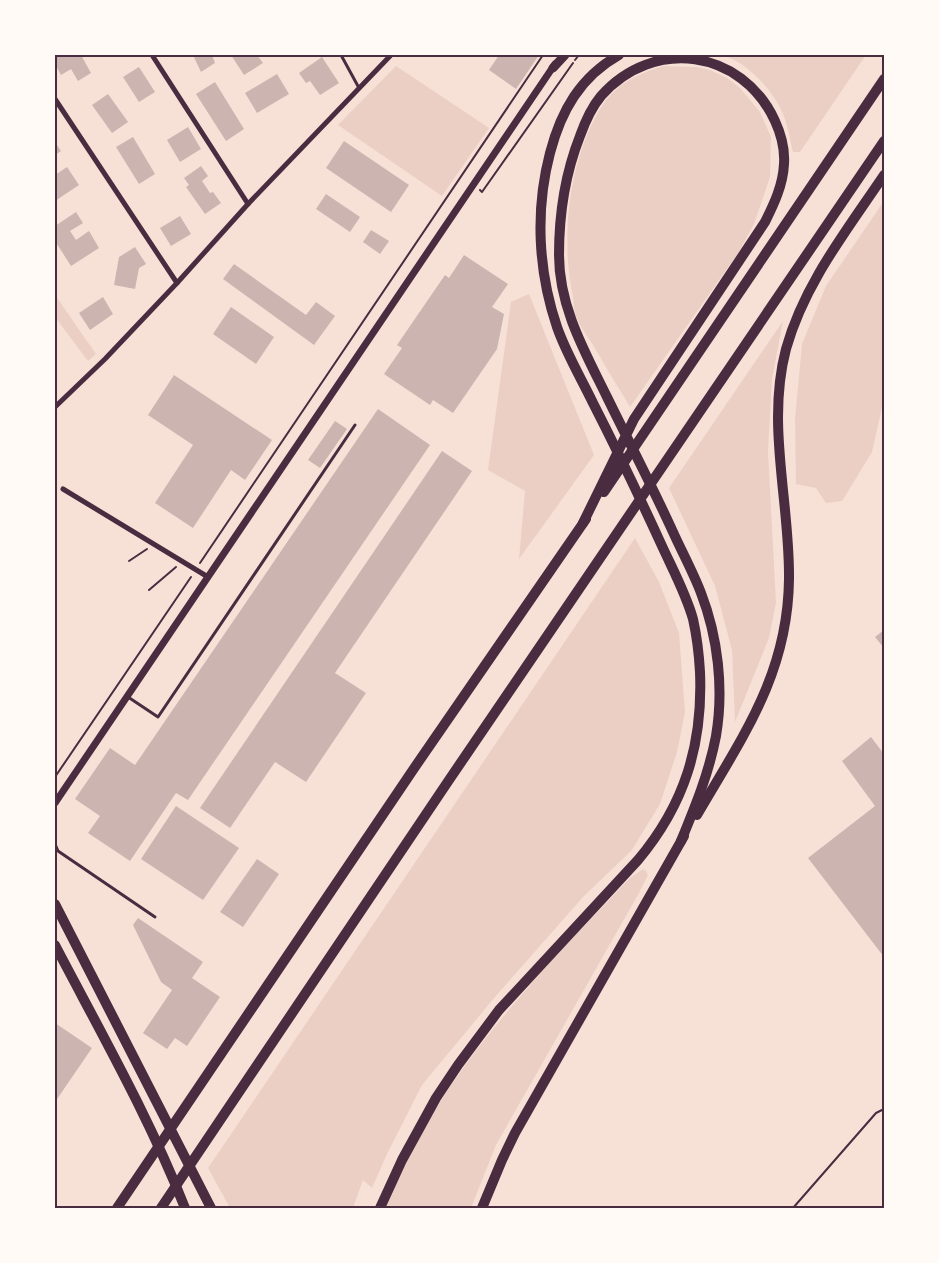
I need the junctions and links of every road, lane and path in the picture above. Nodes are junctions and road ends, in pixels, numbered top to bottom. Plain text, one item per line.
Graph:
1 (152, 55) edge
2 (341, 55) edge
3 (391, 55) edge
4 (543, 55) edge
5 (563, 55) edge
6 (579, 55) edge
7 (619, 55) edge
8 (553, 68) joint
9 (884, 79) edge
10 (359, 88) junction
11 (55, 99) edge
12 (884, 141) edge
13 (884, 175) edge
14 (473, 186) junction
15 (248, 204) junction
16 (177, 283) junction
17 (55, 407) edge
18 (355, 425) dead end
19 (63, 489) dead end
20 (584, 523) junction
21 (153, 544) junction
22 (129, 561) dead end
23 (182, 562) junction
24 (195, 570) junction
25 (208, 577) junction
26 (149, 590) dead end
27 (127, 696) junction
28 (55, 777) edge
29 (55, 803) edge
30 (681, 841) junction
31 (55, 844) edge
32 (55, 904) edge
33 (155, 917) dead end
34 (55, 945) edge
35 (884, 1109) edge
36 (118, 1208) edge
37 (161, 1208) edge
38 (185, 1208) edge
39 (211, 1208) edge
40 (380, 1208) edge
41 (482, 1208) edge
42 (793, 1208) edge

1 - 15 street
2 - 10 lane
3 - 10 street
4 - 24 path
5 - 8 main road
6 - 14 path
7 - 40 highway
8 - 14 street
9 - 20 highway
10 - 15 street
11 - 16 street
12 - 37 highway
13 - 30 highway
14 - 25 street
15 - 16 street
16 - 17 street
18 - 27 lane
19 - 21 street
20 - 30 highway
20 - 36 highway
21 - 22 path
21 - 23 street
23 - 24 street
23 - 26 path
24 - 25 street
24 - 28 path
25 - 27 street
27 - 29 street
30 - 41 highway
31 - 33 lane
32 - 39 highway
34 - 38 highway
35 - 42 path

